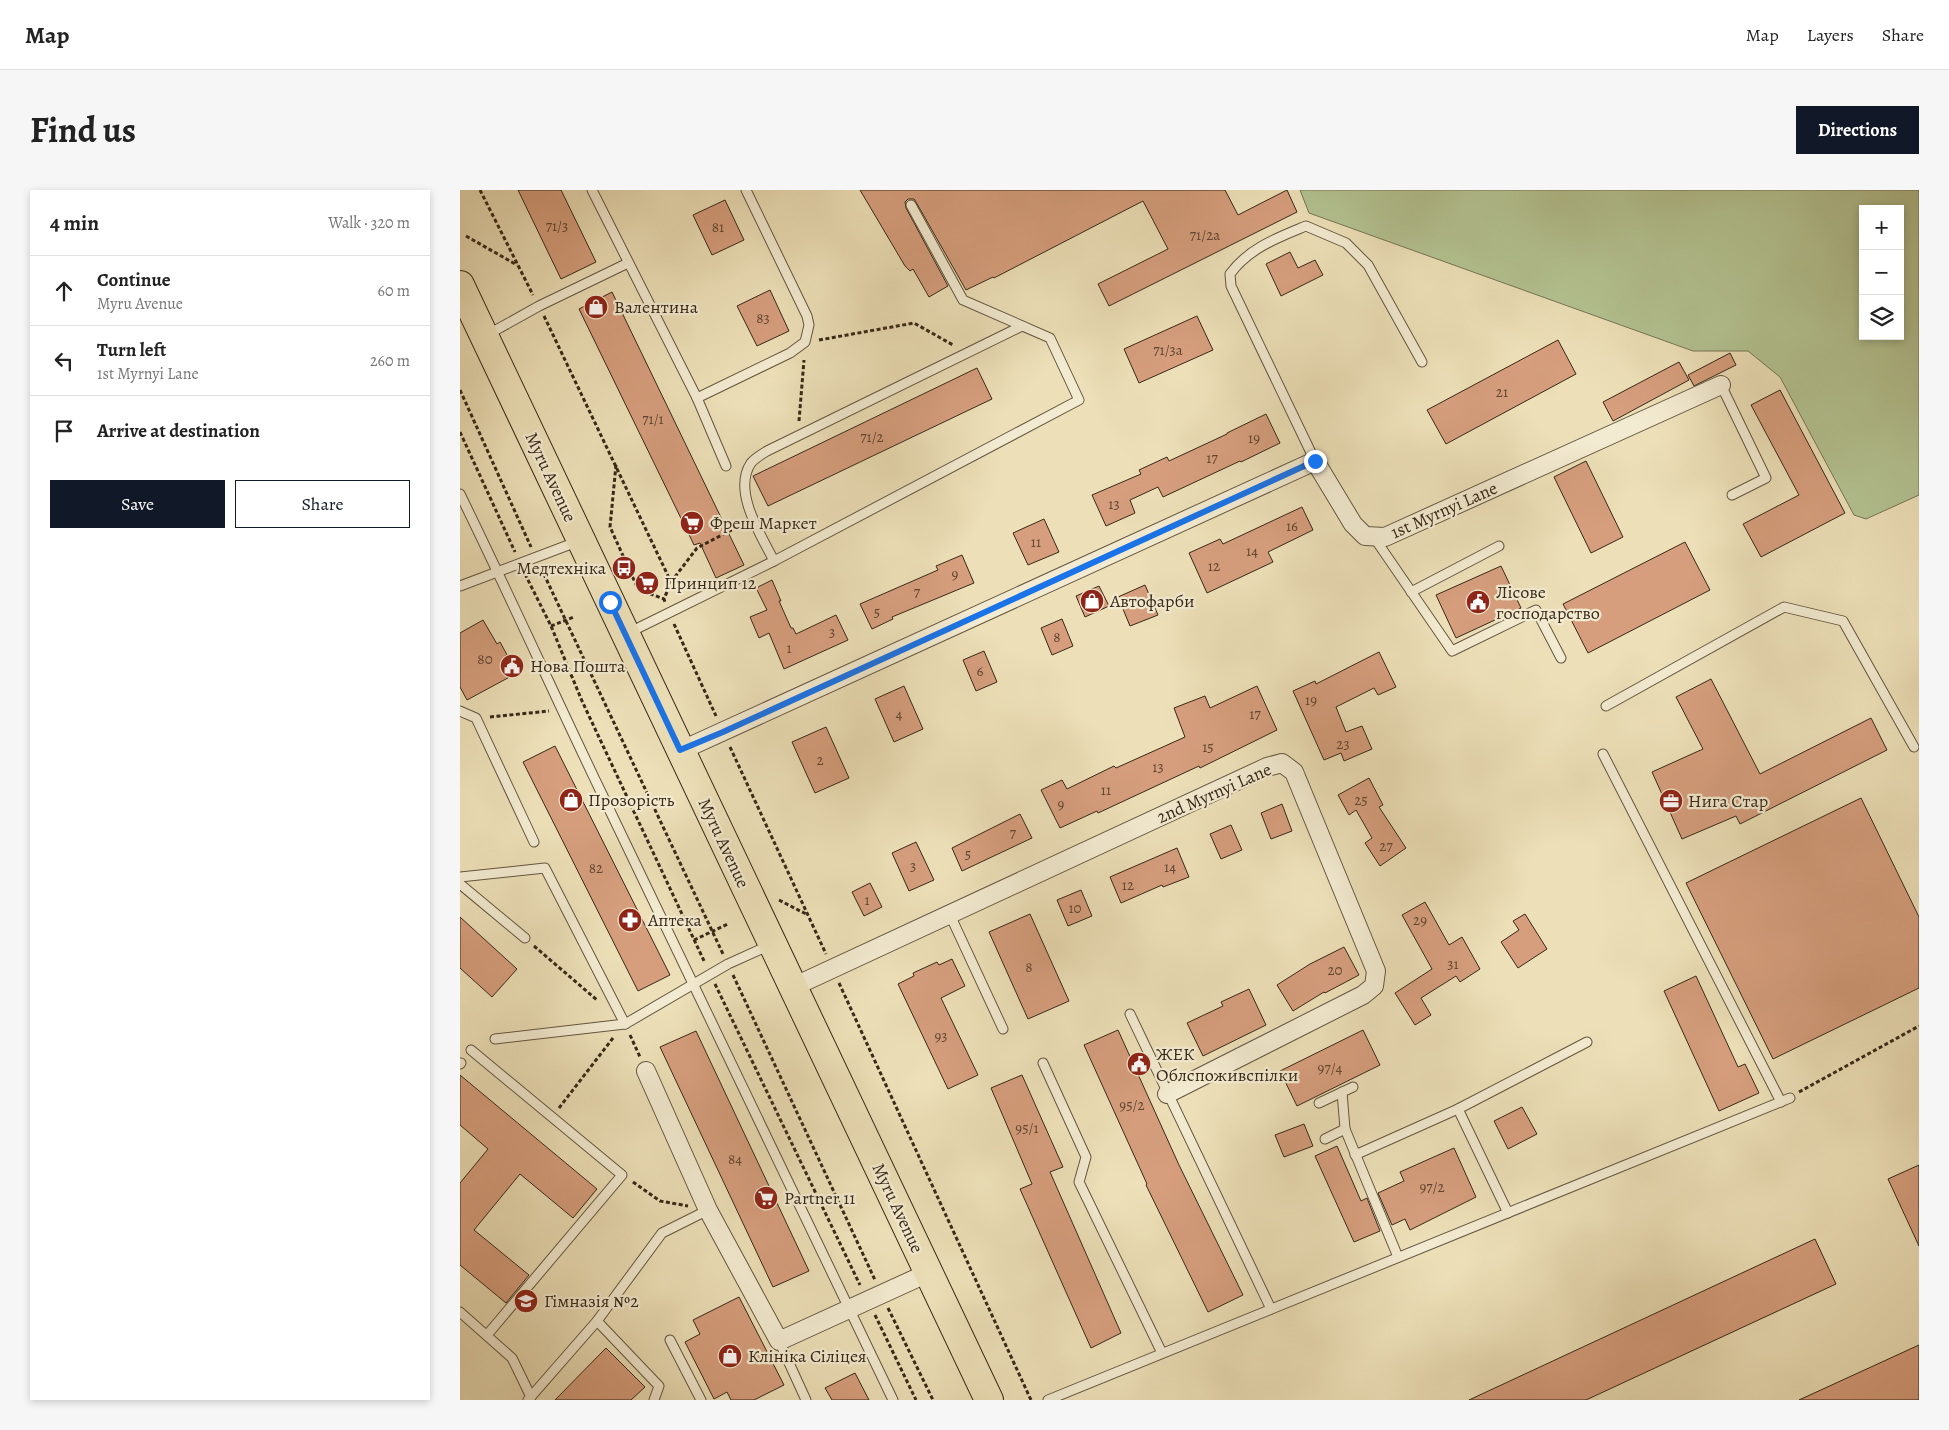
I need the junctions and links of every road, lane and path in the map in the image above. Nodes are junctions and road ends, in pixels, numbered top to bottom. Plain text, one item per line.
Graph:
1 (480, 190) edge
2 (592, 190) edge
3 (746, 190) edge
4 (911, 205) dead end
5 (466, 236) dead end
6 (628, 263) junction
7 (518, 265) junction
8 (460, 285) edge
9 (539, 306) junction
10 (1022, 326) junction
11 (484, 336) junction
12 (806, 342) junction
13 (966, 353) junction
14 (1422, 362) dead end
15 (1721, 385) joint
16 (460, 390) edge
17 (697, 398) junction
18 (460, 432) edge
19 (797, 436) junction
20 (1315, 461) junction
21 (616, 464) junction
22 (726, 466) dead end
23 (460, 494) edge
24 (1732, 495) dead end
25 (753, 519) junction
26 (1373, 536) junction
27 (581, 541) junction
28 (1499, 546) dead end
29 (536, 558) junction
30 (774, 561) junction
31 (521, 564) junction
32 (499, 572) junction
33 (671, 582) junction
34 (460, 586) edge
35 (1411, 592) junction
36 (664, 599) junction
37 (669, 613) junction
38 (574, 617) dead end
39 (565, 620) junction
40 (551, 626) dead end
41 (625, 634) junction
42 (1561, 658) dead end
43 (582, 701) dead end
44 (1606, 706) dead end
45 (562, 710) junction
46 (460, 711) edge
47 (476, 718) junction
48 (723, 732) junction
49 (1917, 746) edge
50 (680, 750) junction
51 (1603, 754) dead end
52 (1919, 757) edge
53 (534, 842) dead end
54 (460, 877) edge
55 (460, 884) edge
56 (779, 900) dead end
57 (950, 915) junction
58 (809, 916) junction
59 (728, 924) dead end
60 (712, 931) junction
61 (525, 938) joint
62 (694, 940) dead end
63 (772, 944) junction
64 (728, 964) junction
65 (833, 969) junction
66 (693, 984) junction
67 (793, 987) junction
68 (1130, 1014) dead end
69 (624, 1024) junction
70 (1919, 1026) edge
71 (1003, 1029) dead end
72 (495, 1039) dead end
73 (1587, 1042) dead end
74 (471, 1050) dead end
75 (1042, 1063) dead end
76 (646, 1071) joint
77 (1353, 1087) dead end
78 (1342, 1092) junction
79 (1167, 1094) junction
80 (568, 1097) dead end
81 (1790, 1098) joint
82 (1780, 1102) junction
83 (1319, 1103) dead end
84 (1458, 1109) junction
85 (1344, 1129) junction
86 (1325, 1139) dead end
87 (1355, 1155) junction
88 (622, 1175) junction
89 (708, 1210) junction
90 (1508, 1212) junction
91 (1398, 1257) junction
92 (928, 1273) junction
93 (881, 1294) junction
94 (849, 1309) junction
95 (1270, 1309) junction
96 (460, 1312) edge
97 (597, 1321) junction
98 (487, 1334) junction
99 (670, 1340) dead end
100 (779, 1341) junction
101 (1162, 1353) junction
102 (529, 1398) edge
103 (803, 1399) edge
104 (654, 1400) edge
105 (702, 1400) edge
106 (893, 1400) edge
107 (933, 1400) edge
108 (988, 1400) edge
109 (1031, 1400) edge
110 (1048, 1400) edge

1 - 7 path
2 - 6 lane
3 - 12 lane
4 - 10 lane
5 - 7 path
6 - 9 lane
6 - 17 lane
7 - 9 path
8 - 11 main road, Myru Avenue
9 - 11 lane
9 - 21 path
10 - 13 lane
10 - 30 lane
11 - 27 main road, Myru Avenue
12 - 13 path
12 - 17 lane
12 - 19 path
13 - 19 lane
14 - 20 lane
15 - 24 lane
15 - 26 street, 1st Myrnyi Lane
16 - 29 path
17 - 22 lane
18 - 31 path
19 - 25 lane
20 - 26 street, 1st Myrnyi Lane
20 - 48 street
21 - 33 path
21 - 36 path
23 - 32 lane
25 - 30 lane
25 - 33 path
26 - 35 lane
27 - 29 lane
27 - 41 main road, Myru Avenue
28 - 35 lane
29 - 31 lane
29 - 39 path
30 - 37 lane
31 - 32 lane
32 - 34 lane
32 - 45 lane
33 - 36 path
35 - 42 lane
36 - 37 path
37 - 41 lane
37 - 48 path
38 - 39 path
39 - 40 path
39 - 60 path
41 - 50 main road, Myru Avenue
43 - 45 path
44 - 49 lane
45 - 47 path
45 - 66 lane
46 - 47 lane
47 - 53 lane
48 - 50 street
48 - 58 path
49 - 52 lane
50 - 63 main road, Myru Avenue
51 - 82 lane
54 - 69 lane
55 - 61 lane
56 - 58 path
57 - 65 street, 2nd Myrnyi Lane
57 - 71 lane
57 - 79 street, 2nd Myrnyi Lane
58 - 65 path
59 - 60 path
60 - 62 path
60 - 64 path
61 - 69 path
63 - 64 lane
63 - 67 main road, Myru Avenue
64 - 66 lane
64 - 93 path
65 - 67 street, 2nd Myrnyi Lane
65 - 109 path
66 - 69 lane
66 - 94 lane
67 - 92 main road, Myru Avenue
68 - 79 lane
69 - 72 lane
69 - 76 path
69 - 80 path
70 - 81 path
73 - 84 lane
74 - 88 lane
75 - 101 lane
76 - 89 street
77 - 78 lane
78 - 83 lane
78 - 85 lane
79 - 95 lane
81 - 82 lane
82 - 90 lane
84 - 87 lane
84 - 90 lane
85 - 86 lane
85 - 87 lane
87 - 91 lane
88 - 89 path
88 - 98 lane
89 - 97 lane
89 - 100 street
90 - 91 lane
91 - 95 lane
92 - 93 street
92 - 108 main road, Myru Avenue
93 - 94 street
93 - 107 path
94 - 100 street
94 - 106 lane
95 - 101 lane
96 - 98 lane
97 - 102 lane
97 - 104 lane
98 - 102 lane
99 - 105 lane
100 - 103 lane
101 - 110 lane

